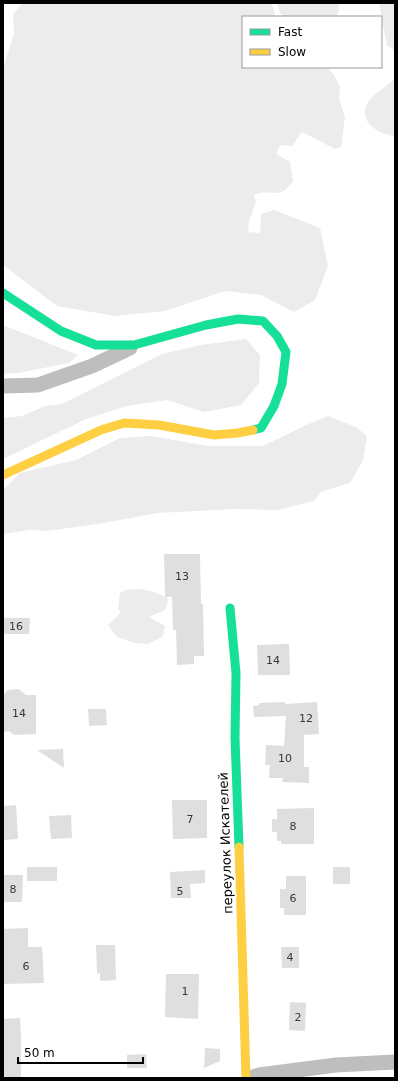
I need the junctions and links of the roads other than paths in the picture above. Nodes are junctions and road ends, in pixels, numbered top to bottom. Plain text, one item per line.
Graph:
1 (3, 293) edge
2 (134, 345) junction
3 (3, 386) edge
4 (3, 475) edge
5 (230, 608) dead end
6 (395, 1062) edge
7 (246, 1078) edge
8 (250, 1078) edge

1 - 2 street
2 - 3 street
2 - 4 street
5 - 7 street, переулок Искателей
6 - 8 street

